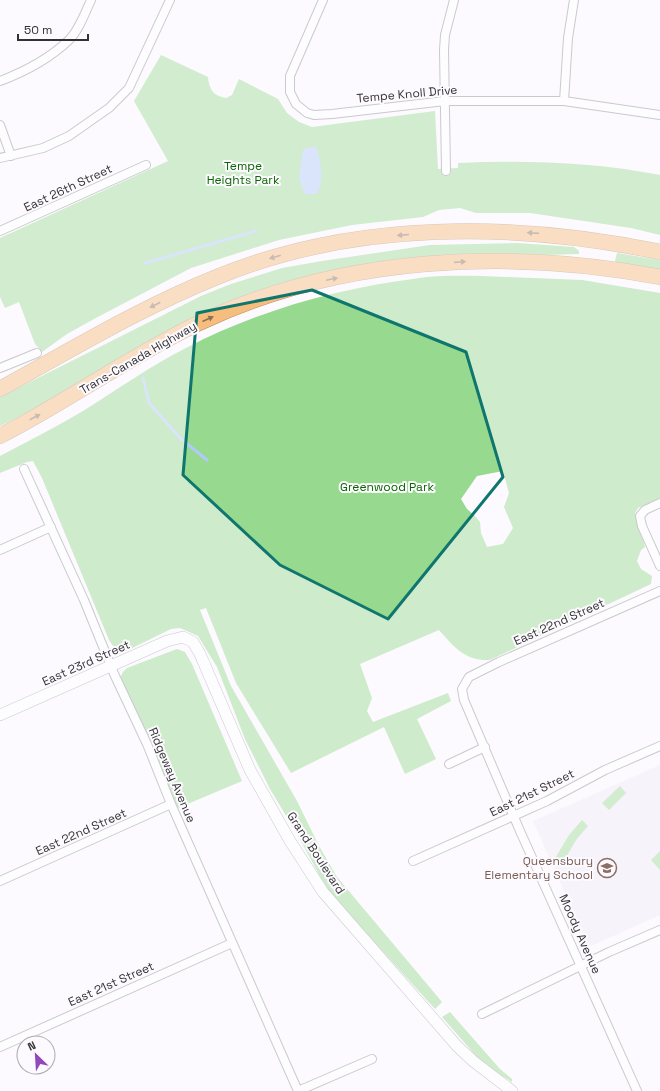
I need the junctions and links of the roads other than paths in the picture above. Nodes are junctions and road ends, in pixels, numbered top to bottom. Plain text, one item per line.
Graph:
1 (91, 0) edge
2 (170, 0) edge
3 (323, 0) edge
4 (454, 0) edge
5 (574, 0) edge
6 (0, 81) edge
7 (445, 101) junction
8 (564, 101) junction
9 (660, 114) edge
10 (0, 125) edge
11 (11, 156) junction
12 (0, 158) edge
13 (146, 165) dead end
14 (446, 171) dead end
15 (0, 231) edge
16 (660, 251) edge
17 (660, 277) edge
18 (37, 353) dead end
19 (0, 368) edge
20 (0, 389) edge
21 (4, 434) edge
22 (24, 469) dead end
23 (660, 503) edge
24 (51, 527) junction
25 (0, 550) edge
26 (660, 566) edge
27 (660, 591) edge
28 (183, 637) joint
29 (111, 666) junction
30 (469, 677) joint
31 (0, 715) edge
32 (660, 746) edge
33 (485, 747) junction
34 (449, 764) dead end
35 (171, 804) junction
36 (514, 816) junction
37 (413, 860) dead end
38 (0, 881) edge
39 (660, 930) edge
40 (232, 943) junction
41 (580, 966) junction
42 (482, 1014) dead end
43 (0, 1047) edge
44 (372, 1059) dead end
45 (509, 1089) edge
46 (298, 1091) edge
47 (521, 1091) edge
48 (637, 1091) edge

1 - 6 street
2 - 11 street
3 - 7 street, Tempe Knoll Drive
4 - 7 street
5 - 8 street
7 - 8 street, Tempe Knoll Drive
7 - 14 street
8 - 9 street, Tempe Knoll Drive
10 - 11 street
11 - 12 street
13 - 15 street, East 26th Street
16 -> 20 highway
21 -> 17 highway, Trans-Canada Highway
18 - 19 street
22 - 24 street, Ridgeway Avenue
23 - 26 street
24 - 25 street
24 - 29 street, Ridgeway Avenue
27 - 30 street, East 22nd Street
28 - 29 street, East 23rd Street
28 - 45 street, Grand Boulevard
29 - 31 street, East 23rd Street
29 - 35 street, Ridgeway Avenue
30 - 33 street, Moody Avenue
32 - 36 street, East 21st Street
33 - 34 street
33 - 36 street, Moody Avenue
35 - 38 street, East 22nd Street
35 - 40 street, Ridgeway Avenue
36 - 37 street, East 21st Street
36 - 41 street, Moody Avenue
39 - 41 street
40 - 43 street, East 21st Street
40 - 46 street, Ridgeway Avenue
41 - 42 street
41 - 48 street, Moody Avenue
44 - 46 street
45 - 47 street, Grand Boulevard

